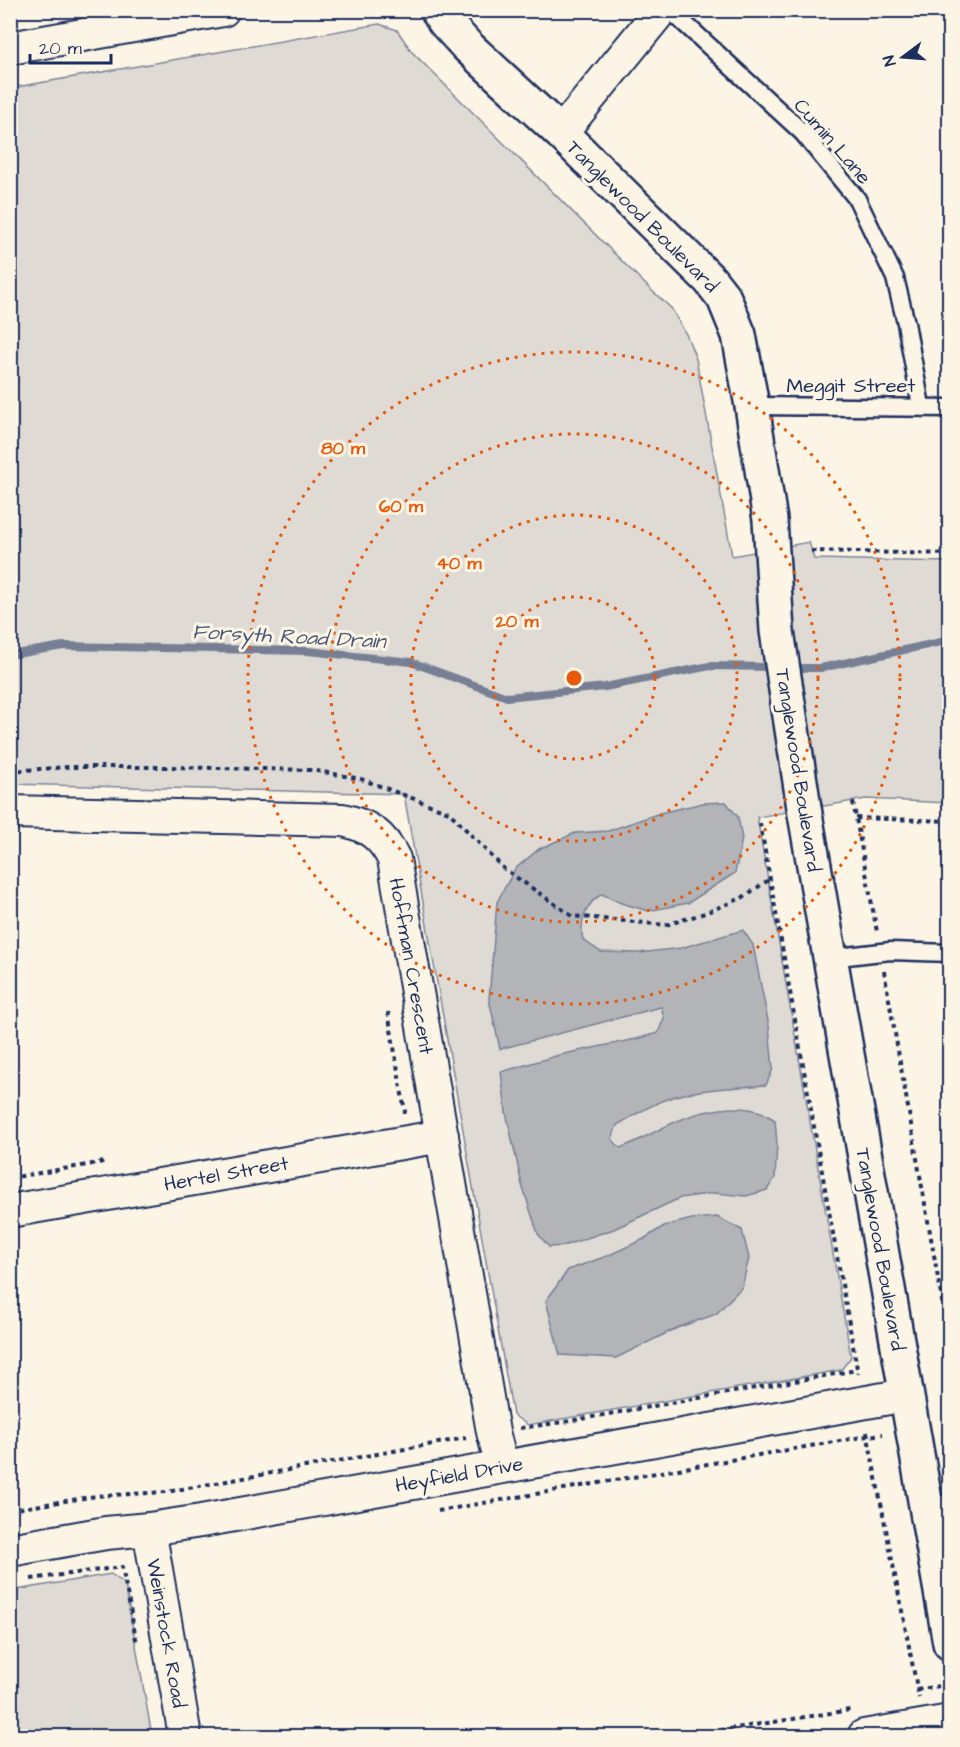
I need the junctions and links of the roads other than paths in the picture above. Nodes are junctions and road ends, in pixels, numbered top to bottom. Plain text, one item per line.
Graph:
1 (224, 10) edge
2 (437, 10) edge
3 (661, 10) edge
4 (670, 10) edge
5 (10, 48) edge
6 (561, 134) junction
7 (752, 406) junction
8 (921, 406) junction
9 (950, 408) edge
10 (10, 812) edge
11 (950, 953) edge
12 (830, 958) junction
13 (442, 1136) junction
14 (10, 1211) edge
15 (906, 1395) junction
16 (501, 1466) junction
17 (938, 1513) edge
18 (149, 1529) junction
19 (10, 1550) edge
20 (950, 1643) edge
21 (950, 1721) edge
22 (862, 1723) edge
23 (185, 1737) edge

1 - 5 street
2 - 6 street, Tanglewood Boulevard
3 - 6 street
4 - 8 lane, Cumin Lane
6 - 7 street, Tanglewood Boulevard
7 - 8 lane, Meggit Street
7 - 12 street, Tanglewood Boulevard
8 - 9 lane, Meggit Street
10 - 13 street, Hoffman Crescent
11 - 12 lane
12 - 15 street, Tanglewood Boulevard
13 - 14 street, Hertel Street
13 - 16 street, Hoffman Crescent
15 - 16 street, Heyfield Drive
15 - 17 street, Tanglewood Boulevard
16 - 18 street, Heyfield Drive
17 - 20 street, Tanglewood Boulevard
18 - 19 street, Heyfield Drive
18 - 23 street, Weinstock Road
21 - 22 street

